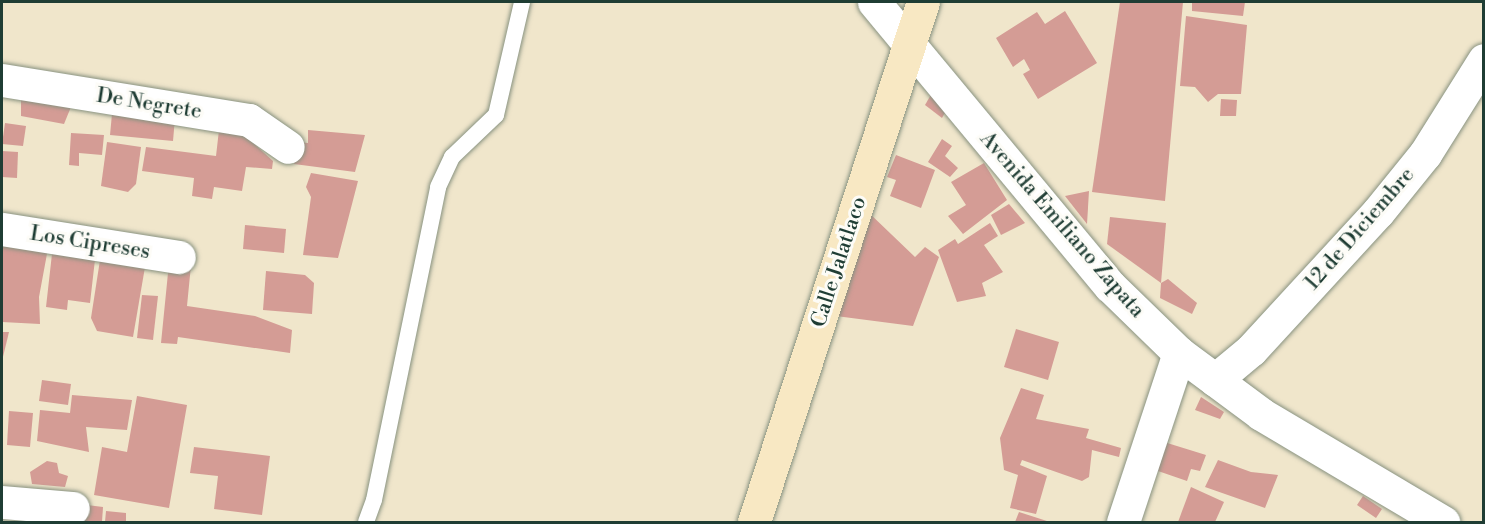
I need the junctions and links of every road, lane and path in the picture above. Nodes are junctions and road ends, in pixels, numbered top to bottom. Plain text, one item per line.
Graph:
1 (522, 2) edge
2 (874, 2) edge
3 (923, 2) edge
4 (910, 45) junction
5 (1484, 60) edge
6 (2, 80) edge
7 (288, 147) dead end
8 (2, 229) edge
9 (179, 257) dead end
10 (1179, 353) junction
11 (1215, 380) junction
12 (2, 502) edge
13 (73, 507) dead end
14 (753, 521) edge
15 (366, 522) edge
16 (1123, 522) edge
17 (1443, 522) edge

1 - 15 lane
2 - 4 street, Avenida Emiliano Zapata
3 - 4 main road, Calle Jalatlaco
4 - 10 street, Avenida Emiliano Zapata
4 - 14 main road, Calle Jalatlaco
5 - 11 street, 12 de Diciembre
6 - 7 street, De Negrete
8 - 9 street, Los Cipreses
10 - 11 street, Avenida Emiliano Zapata
10 - 16 street
11 - 17 street, Avenida Emiliano Zapata
12 - 13 street

